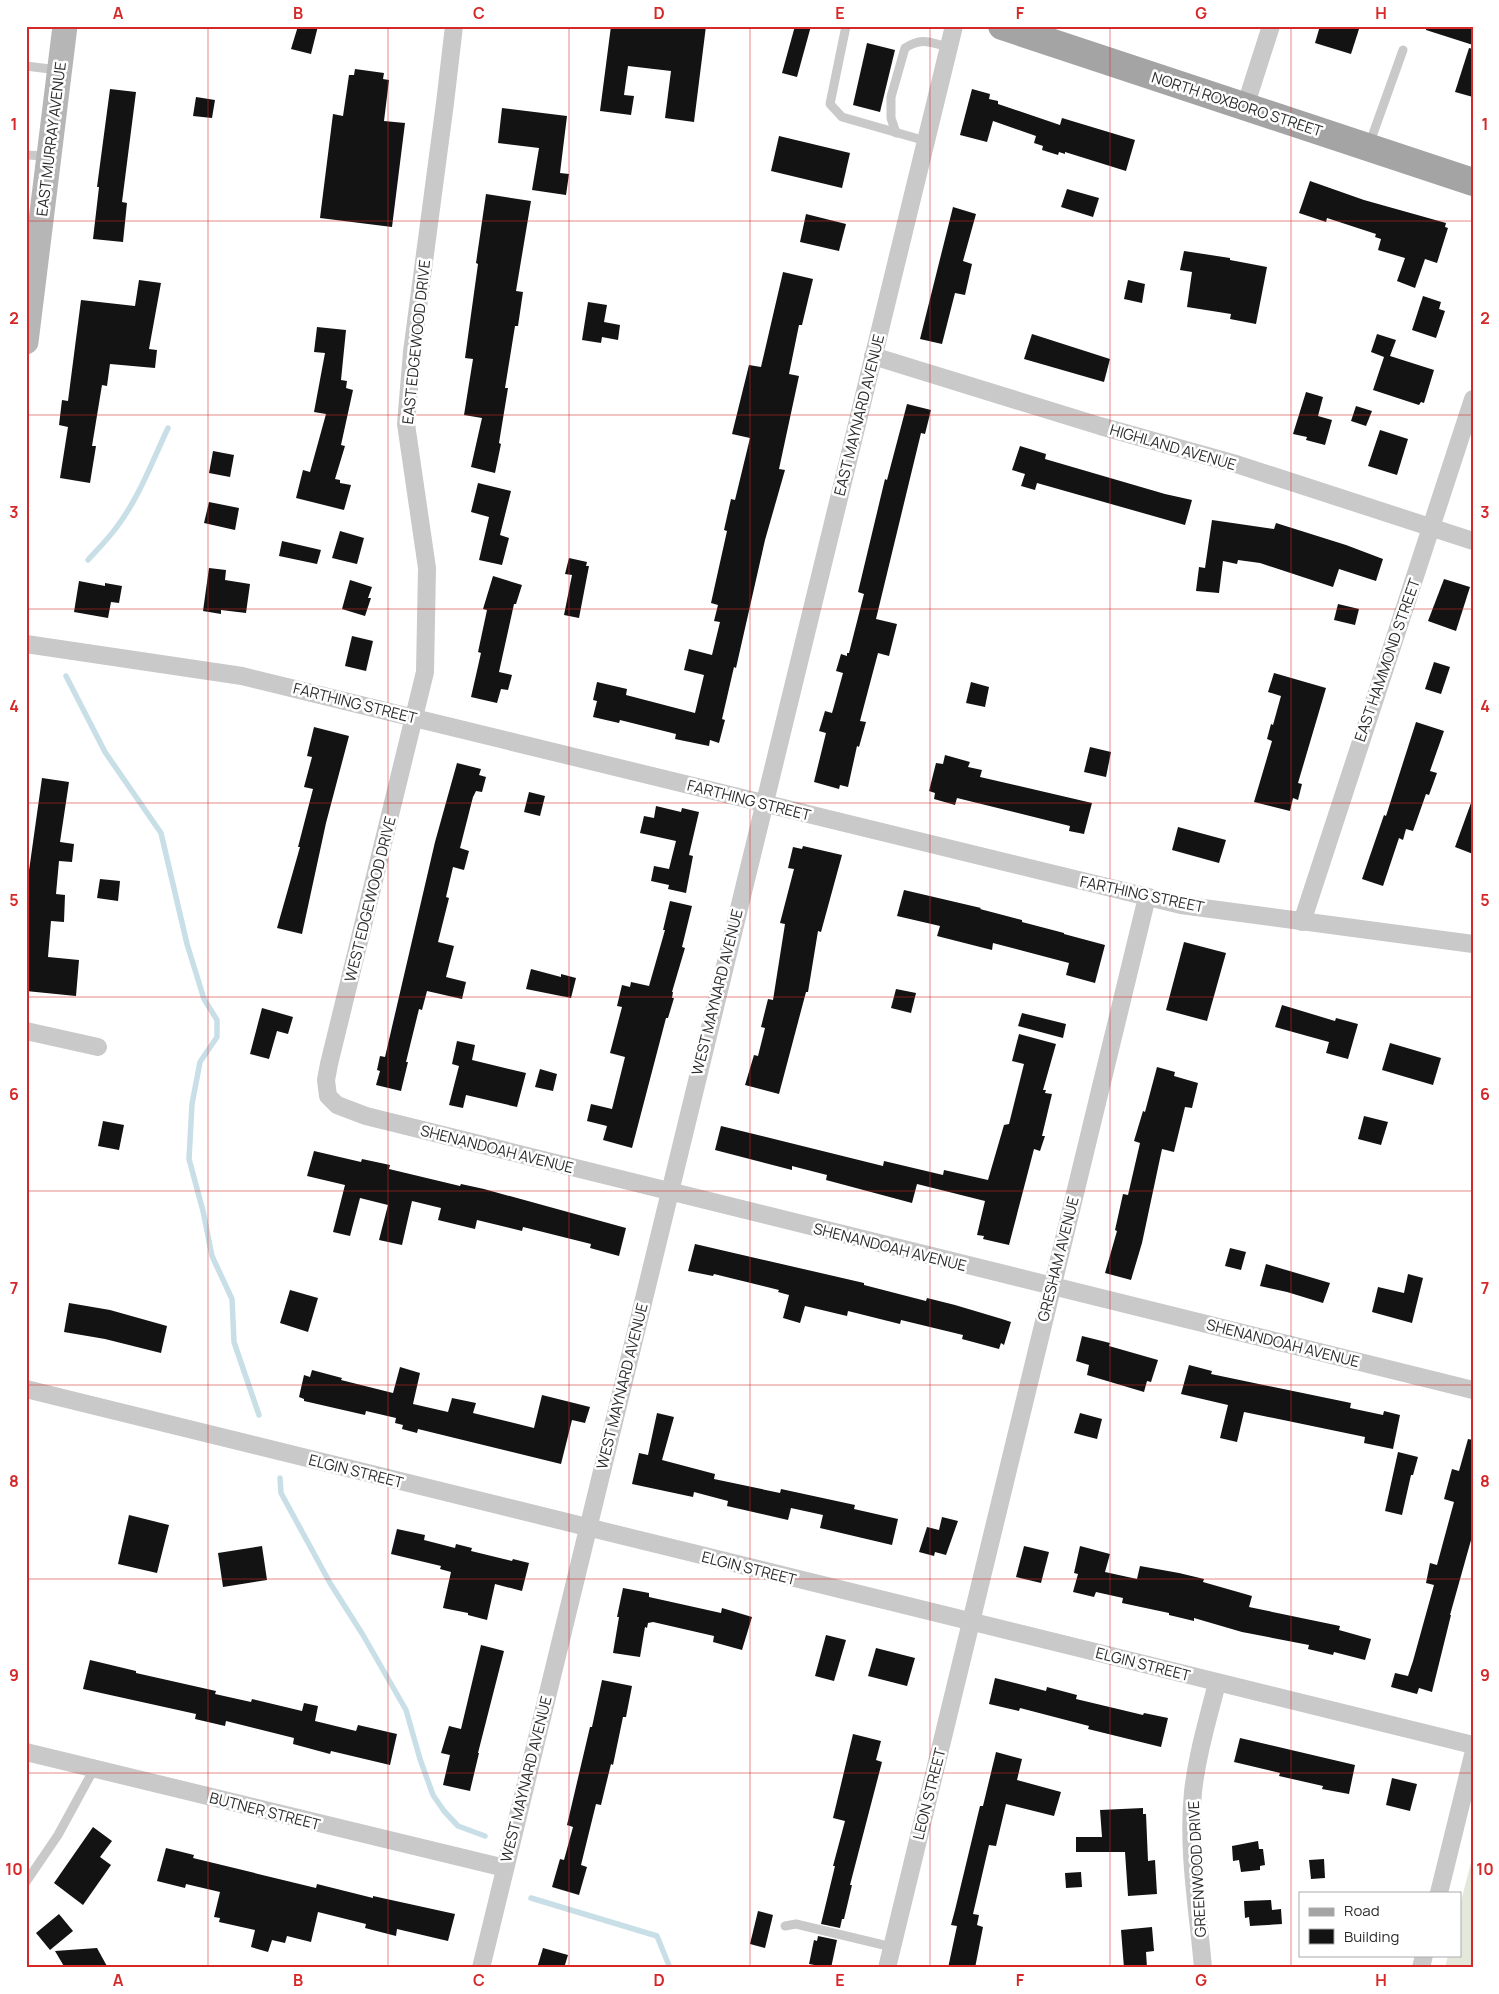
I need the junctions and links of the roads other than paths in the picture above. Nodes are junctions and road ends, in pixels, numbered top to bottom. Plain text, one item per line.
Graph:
1 (65, 26) edge
2 (454, 26) edge
3 (846, 26) edge
4 (954, 26) edge
5 (1002, 26) edge
6 (1271, 26) edge
7 (948, 47) junction
8 (1403, 50) dead end
9 (26, 66) edge
10 (60, 70) junction
11 (1245, 107) junction
12 (896, 133) junction
13 (926, 141) junction
14 (1368, 147) junction
15 (38, 155) edge
16 (1473, 182) edge
17 (26, 342) edge
18 (873, 356) junction
19 (1473, 399) edge
20 (1432, 527) junction
21 (1473, 541) edge
22 (26, 644) edge
23 (414, 717) junction
24 (763, 803) junction
25 (1146, 897) junction
26 (1302, 922) junction
27 (1473, 944) edge
28 (26, 1031) edge
29 (98, 1047) dead end
30 (326, 1080) joint
31 (669, 1192) junction
32 (1051, 1287) junction
33 (26, 1390) edge
34 (1473, 1390) edge
35 (587, 1528) junction
36 (971, 1621) junction
37 (1217, 1683) junction
38 (1473, 1745) edge
39 (26, 1752) edge
40 (1473, 1755) edge
41 (94, 1769) junction
42 (505, 1868) junction
43 (26, 1882) edge
44 (1440, 1892) edge
45 (785, 1926) dead end
46 (892, 1947) junction
47 (481, 1968) edge
48 (887, 1968) edge
49 (1203, 1968) edge

1 - 10 street, EAST MURRAY AVENUE
2 - 23 street, EAST EDGEWOOD DRIVE
3 - 12 lane
4 - 7 street, EAST MAYNARD AVENUE
5 - 11 main road, NORTH ROXBORO STREET
6 - 11 street
7 - 12 lane
7 - 13 street, EAST MAYNARD AVENUE
8 - 14 lane
9 - 10 lane
10 - 15 street, EAST MURRAY AVENUE
11 - 14 main road, NORTH ROXBORO STREET
12 - 13 lane
13 - 18 street, EAST MAYNARD AVENUE
14 - 16 main road, NORTH ROXBORO STREET
15 - 17 street, EAST MURRAY AVENUE
18 - 20 street, HIGHLAND AVENUE
18 - 24 street, EAST MAYNARD AVENUE
19 - 20 street, EAST HAMMOND STREET
20 - 21 street, HIGHLAND AVENUE
20 - 26 street, EAST HAMMOND STREET
22 - 23 street, FARTHING STREET
23 - 24 street, FARTHING STREET
23 - 30 street, WEST EDGEWOOD DRIVE
24 - 25 street, FARTHING STREET
24 - 31 street, WEST MAYNARD AVENUE
25 - 26 street, FARTHING STREET
25 - 32 street, GRESHAM AVENUE
26 - 27 street, FARTHING STREET
28 - 29 street
30 - 31 street, SHENANDOAH AVENUE
31 - 32 street, SHENANDOAH AVENUE
31 - 35 street, WEST MAYNARD AVENUE
32 - 34 street, SHENANDOAH AVENUE
32 - 36 street, GRESHAM AVENUE
33 - 35 street, ELGIN STREET
35 - 36 street, ELGIN STREET
35 - 42 street, WEST MAYNARD AVENUE
36 - 37 street, ELGIN STREET
36 - 46 street, LEON STREET
37 - 38 street, ELGIN STREET
37 - 49 street, GREENWOOD DRIVE
39 - 41 street, BUTNER STREET
40 - 44 street
41 - 42 street, BUTNER STREET
41 - 43 lane
42 - 47 street, WEST MAYNARD AVENUE
45 - 46 lane
46 - 48 street, LEON STREET

